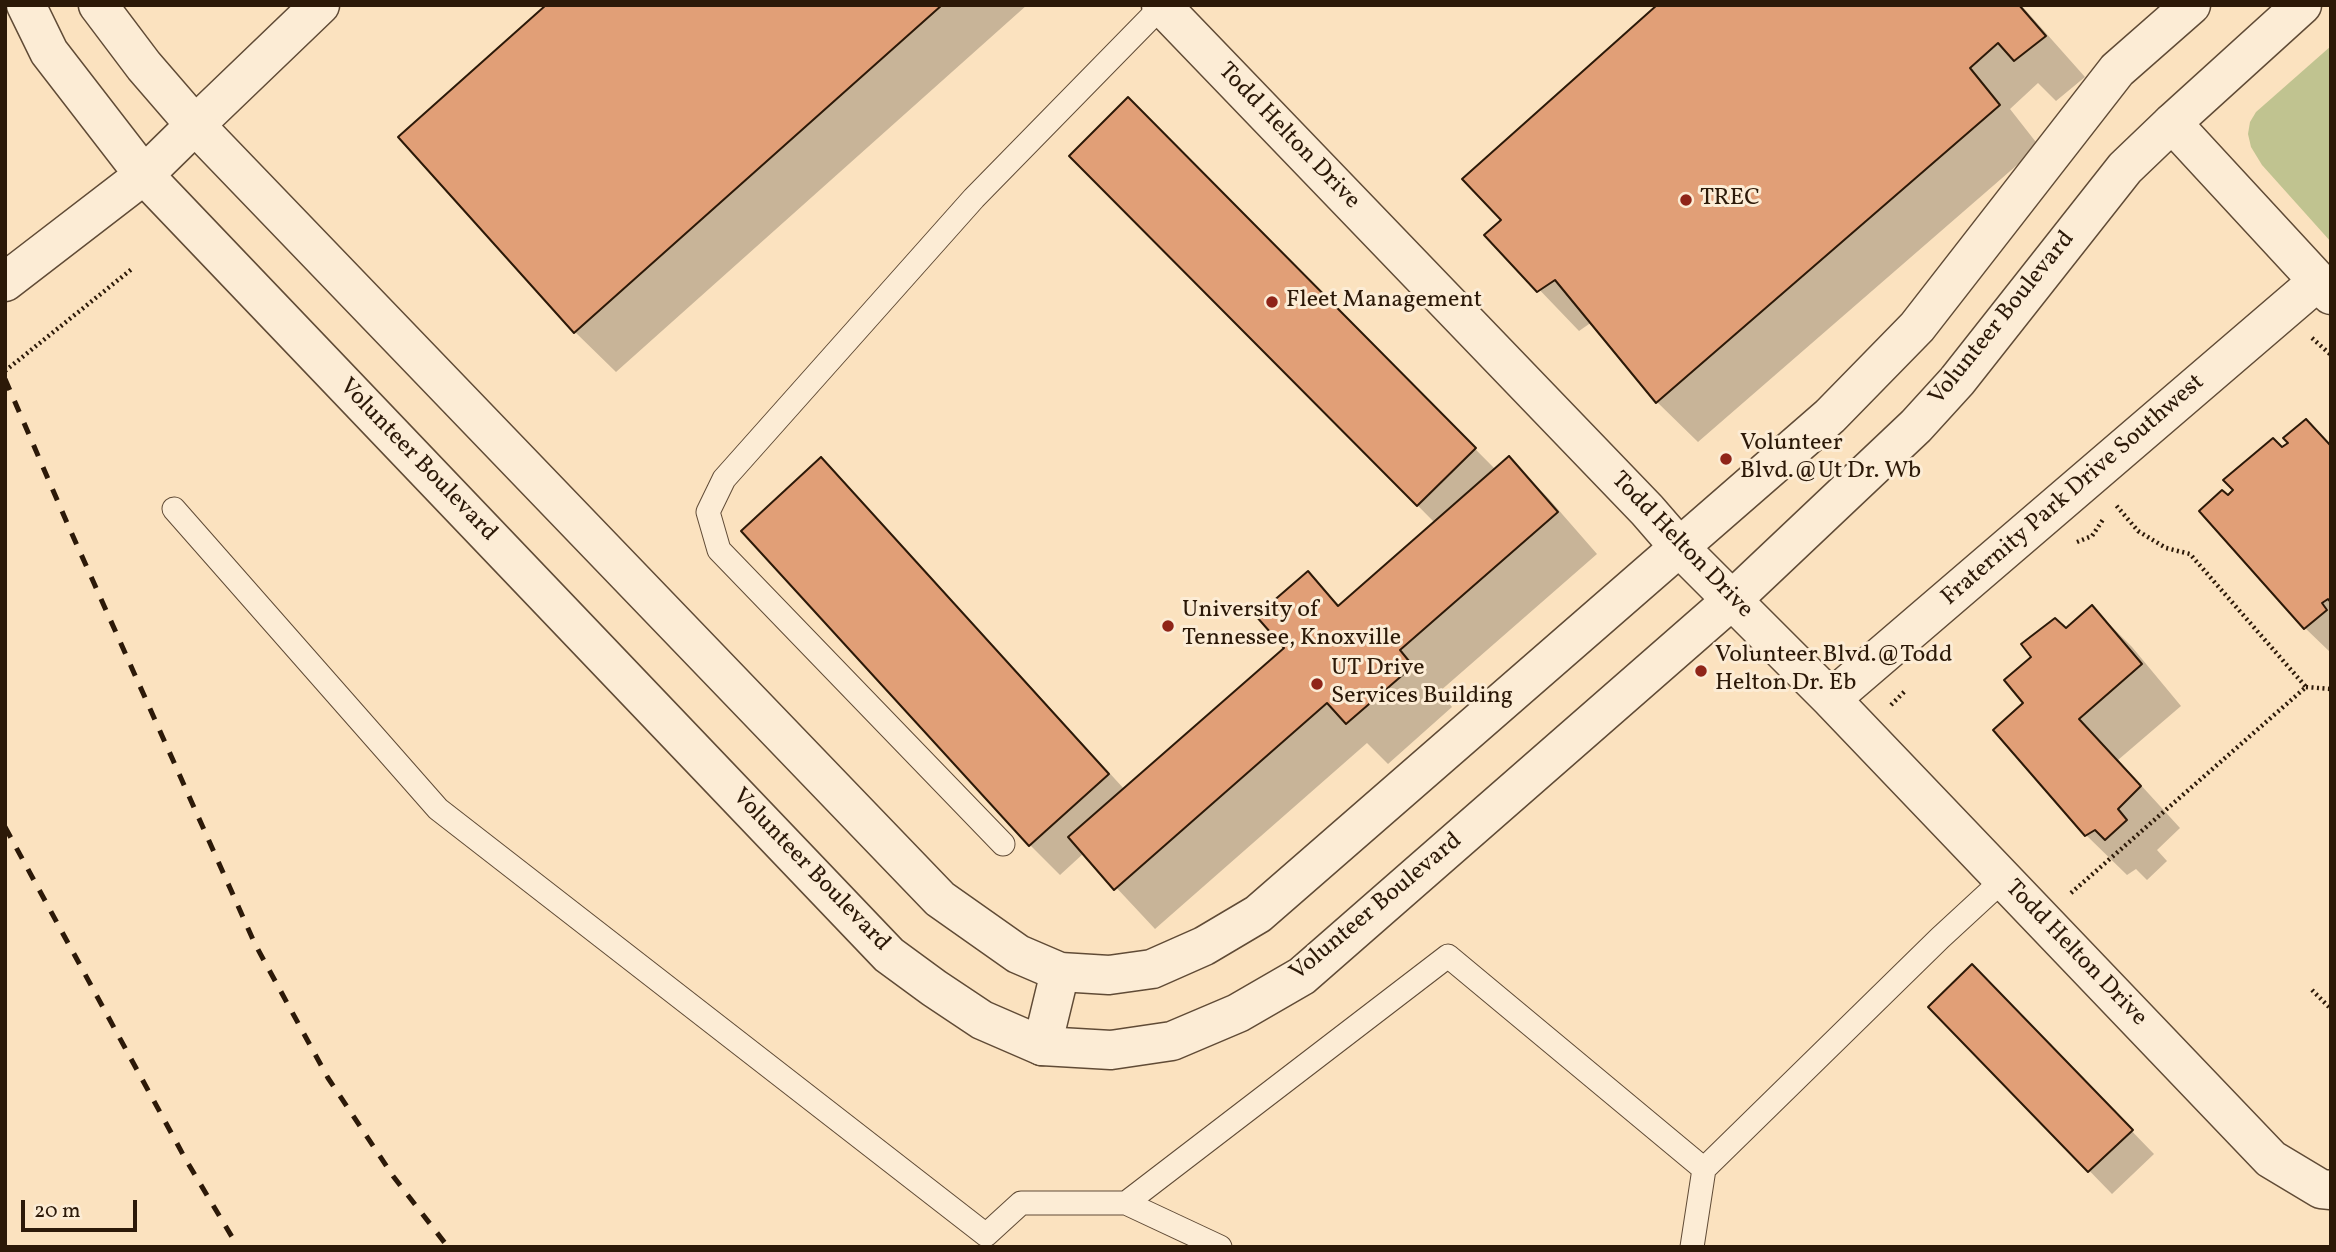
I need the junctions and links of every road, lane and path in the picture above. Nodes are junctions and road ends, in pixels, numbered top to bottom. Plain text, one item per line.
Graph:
1 (26, 5) edge
2 (98, 5) edge
3 (320, 5) edge
4 (2191, 5) edge
5 (2302, 5) edge
6 (1161, 6) edge
7 (2172, 122) junction
8 (195, 125) junction
9 (144, 175) junction
10 (133, 268) dead end
11 (5, 282) edge
12 (2324, 289) edge
13 (2308, 335) dead end
14 (2331, 355) edge
15 (5, 371) edge
16 (2115, 504) dead end
17 (174, 509) dead end
18 (1680, 548) junction
19 (1732, 600) junction
20 (2306, 687) junction
21 (2331, 689) edge
22 (1831, 699) junction
23 (1003, 844) dead end
24 (2004, 879) junction
25 (2063, 900) dead end
26 (1060, 972) junction
27 (2312, 990) dead end
28 (2331, 1009) edge
29 (1042, 1046) junction
30 (1704, 1169) junction
31 (2331, 1190) edge
32 (1126, 1203) junction
33 (1220, 1247) edge
34 (1692, 1247) edge

1 - 9 street, Volunteer Boulevard
2 - 8 street
3 - 8 street
4 - 18 street
5 - 7 street, Volunteer Boulevard
6 - 18 street, Todd Helton Drive
6 - 23 lane
7 - 12 street, Fraternity Park Drive Southwest
7 - 19 street, Volunteer Boulevard
8 - 9 street
8 - 26 street
9 - 11 street
9 - 29 street, Volunteer Boulevard
10 - 15 path
12 - 22 street, Fraternity Park Drive Southwest
13 - 14 path
16 - 20 path
17 - 32 lane
18 - 19 street, Todd Helton Drive
18 - 26 street
19 - 22 street, Todd Helton Drive
19 - 29 street, Volunteer Boulevard
20 - 21 path
20 - 25 path
22 - 24 street, Todd Helton Drive
24 - 30 lane
24 - 31 street, Todd Helton Drive
26 - 29 street
27 - 28 path
30 - 32 lane
30 - 34 lane
32 - 33 lane

